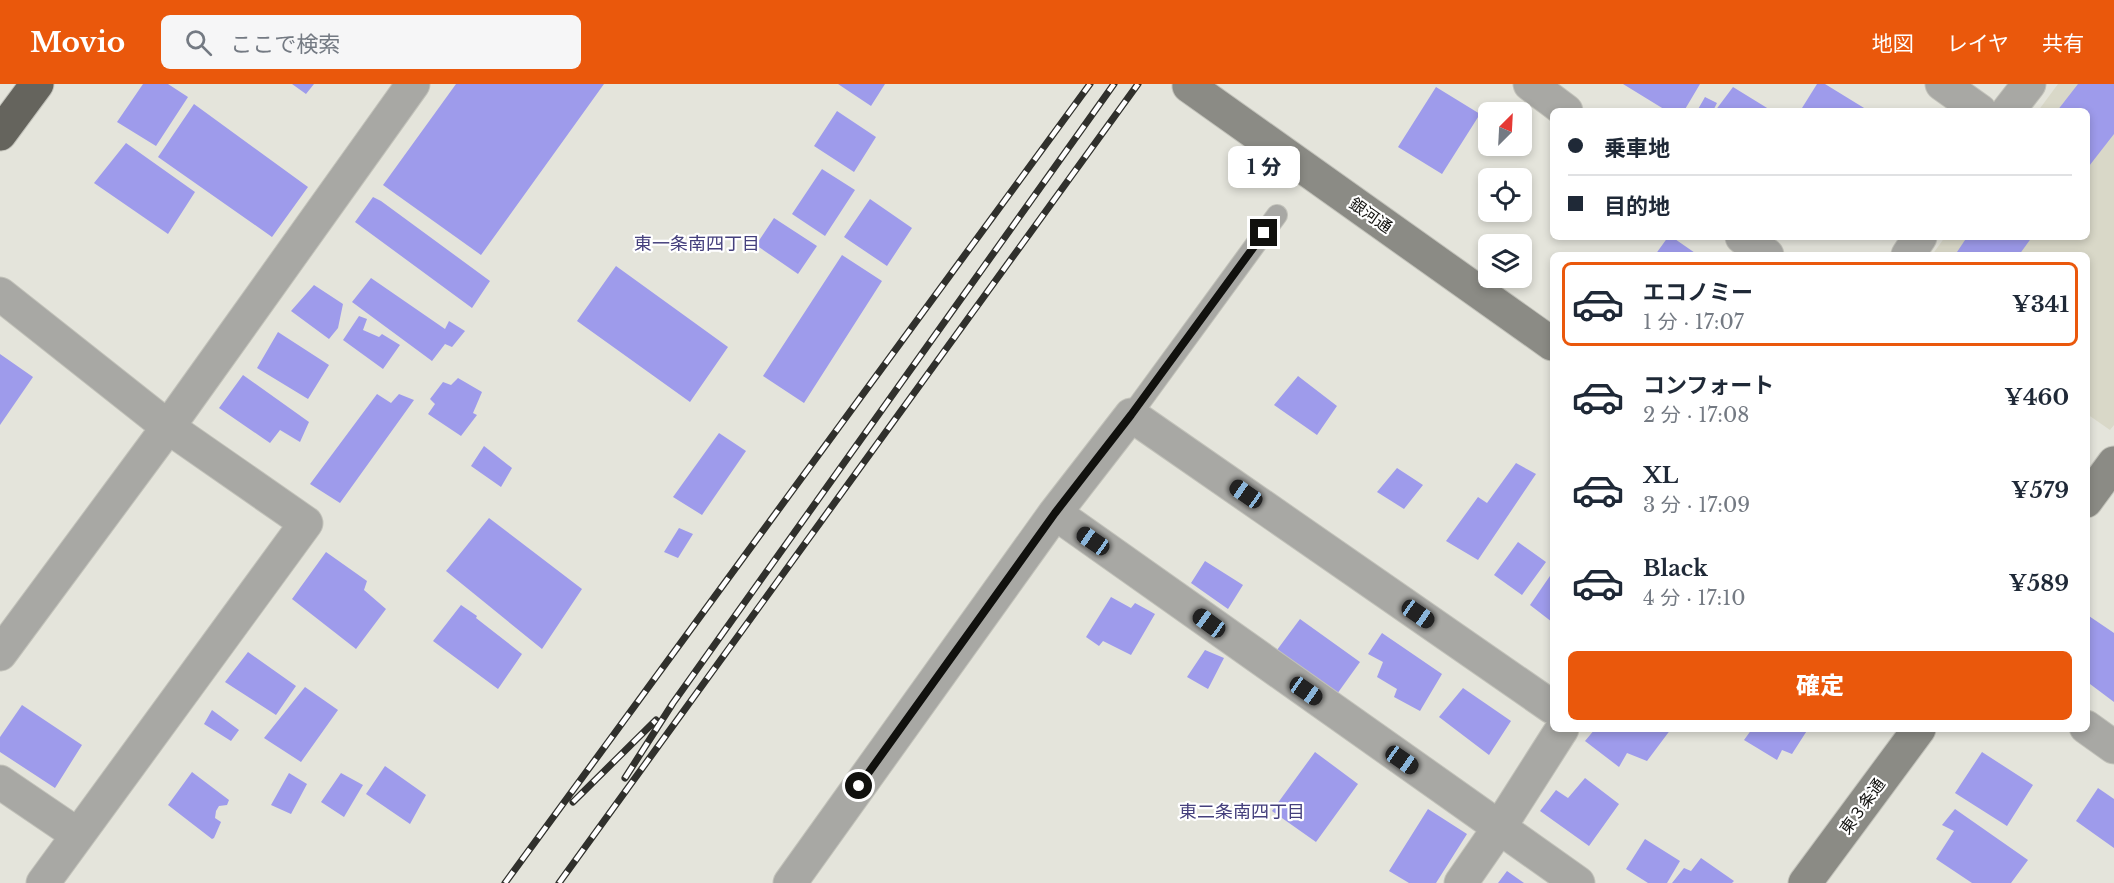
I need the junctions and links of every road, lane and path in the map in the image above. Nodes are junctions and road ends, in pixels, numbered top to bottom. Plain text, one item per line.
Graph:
1 (37, 84) edge
2 (413, 84) edge
3 (1942, 84) edge
4 (2029, 84) edge
5 (1190, 86) dead end
6 (1976, 108) edge
7 (2010, 108) edge
8 (0, 134) edge
9 (1277, 214) dead end
10 (1746, 240) edge
11 (1763, 252) edge
12 (0, 294) edge
13 (1550, 343) edge
14 (1131, 415) junction
15 (168, 427) junction
16 (2114, 463) edge
17 (2090, 493) edge
18 (1055, 513) junction
19 (0, 654) edge
20 (1550, 706) edge
21 (2090, 730) edge
22 (1560, 732) edge
23 (1917, 732) edge
24 (2114, 747) edge
25 (0, 782) edge
26 (1499, 828) junction
27 (78, 835) junction
28 (44, 883) edge
29 (790, 883) edge
30 (1461, 883) edge
31 (1578, 883) edge
32 (1805, 883) edge

1 - 8 highway
2 - 15 street
3 - 6 street
4 - 7 street
5 - 13 street, 銀河通
9 - 14 lane
10 - 11 street
12 - 15 street
14 - 18 street
14 - 20 street
15 - 19 street
15 - 27 street
16 - 17 street
18 - 26 street
18 - 29 street
21 - 24 street
22 - 26 street
23 - 32 street, 東３条通
25 - 27 street
26 - 30 street
26 - 31 street
27 - 28 street

